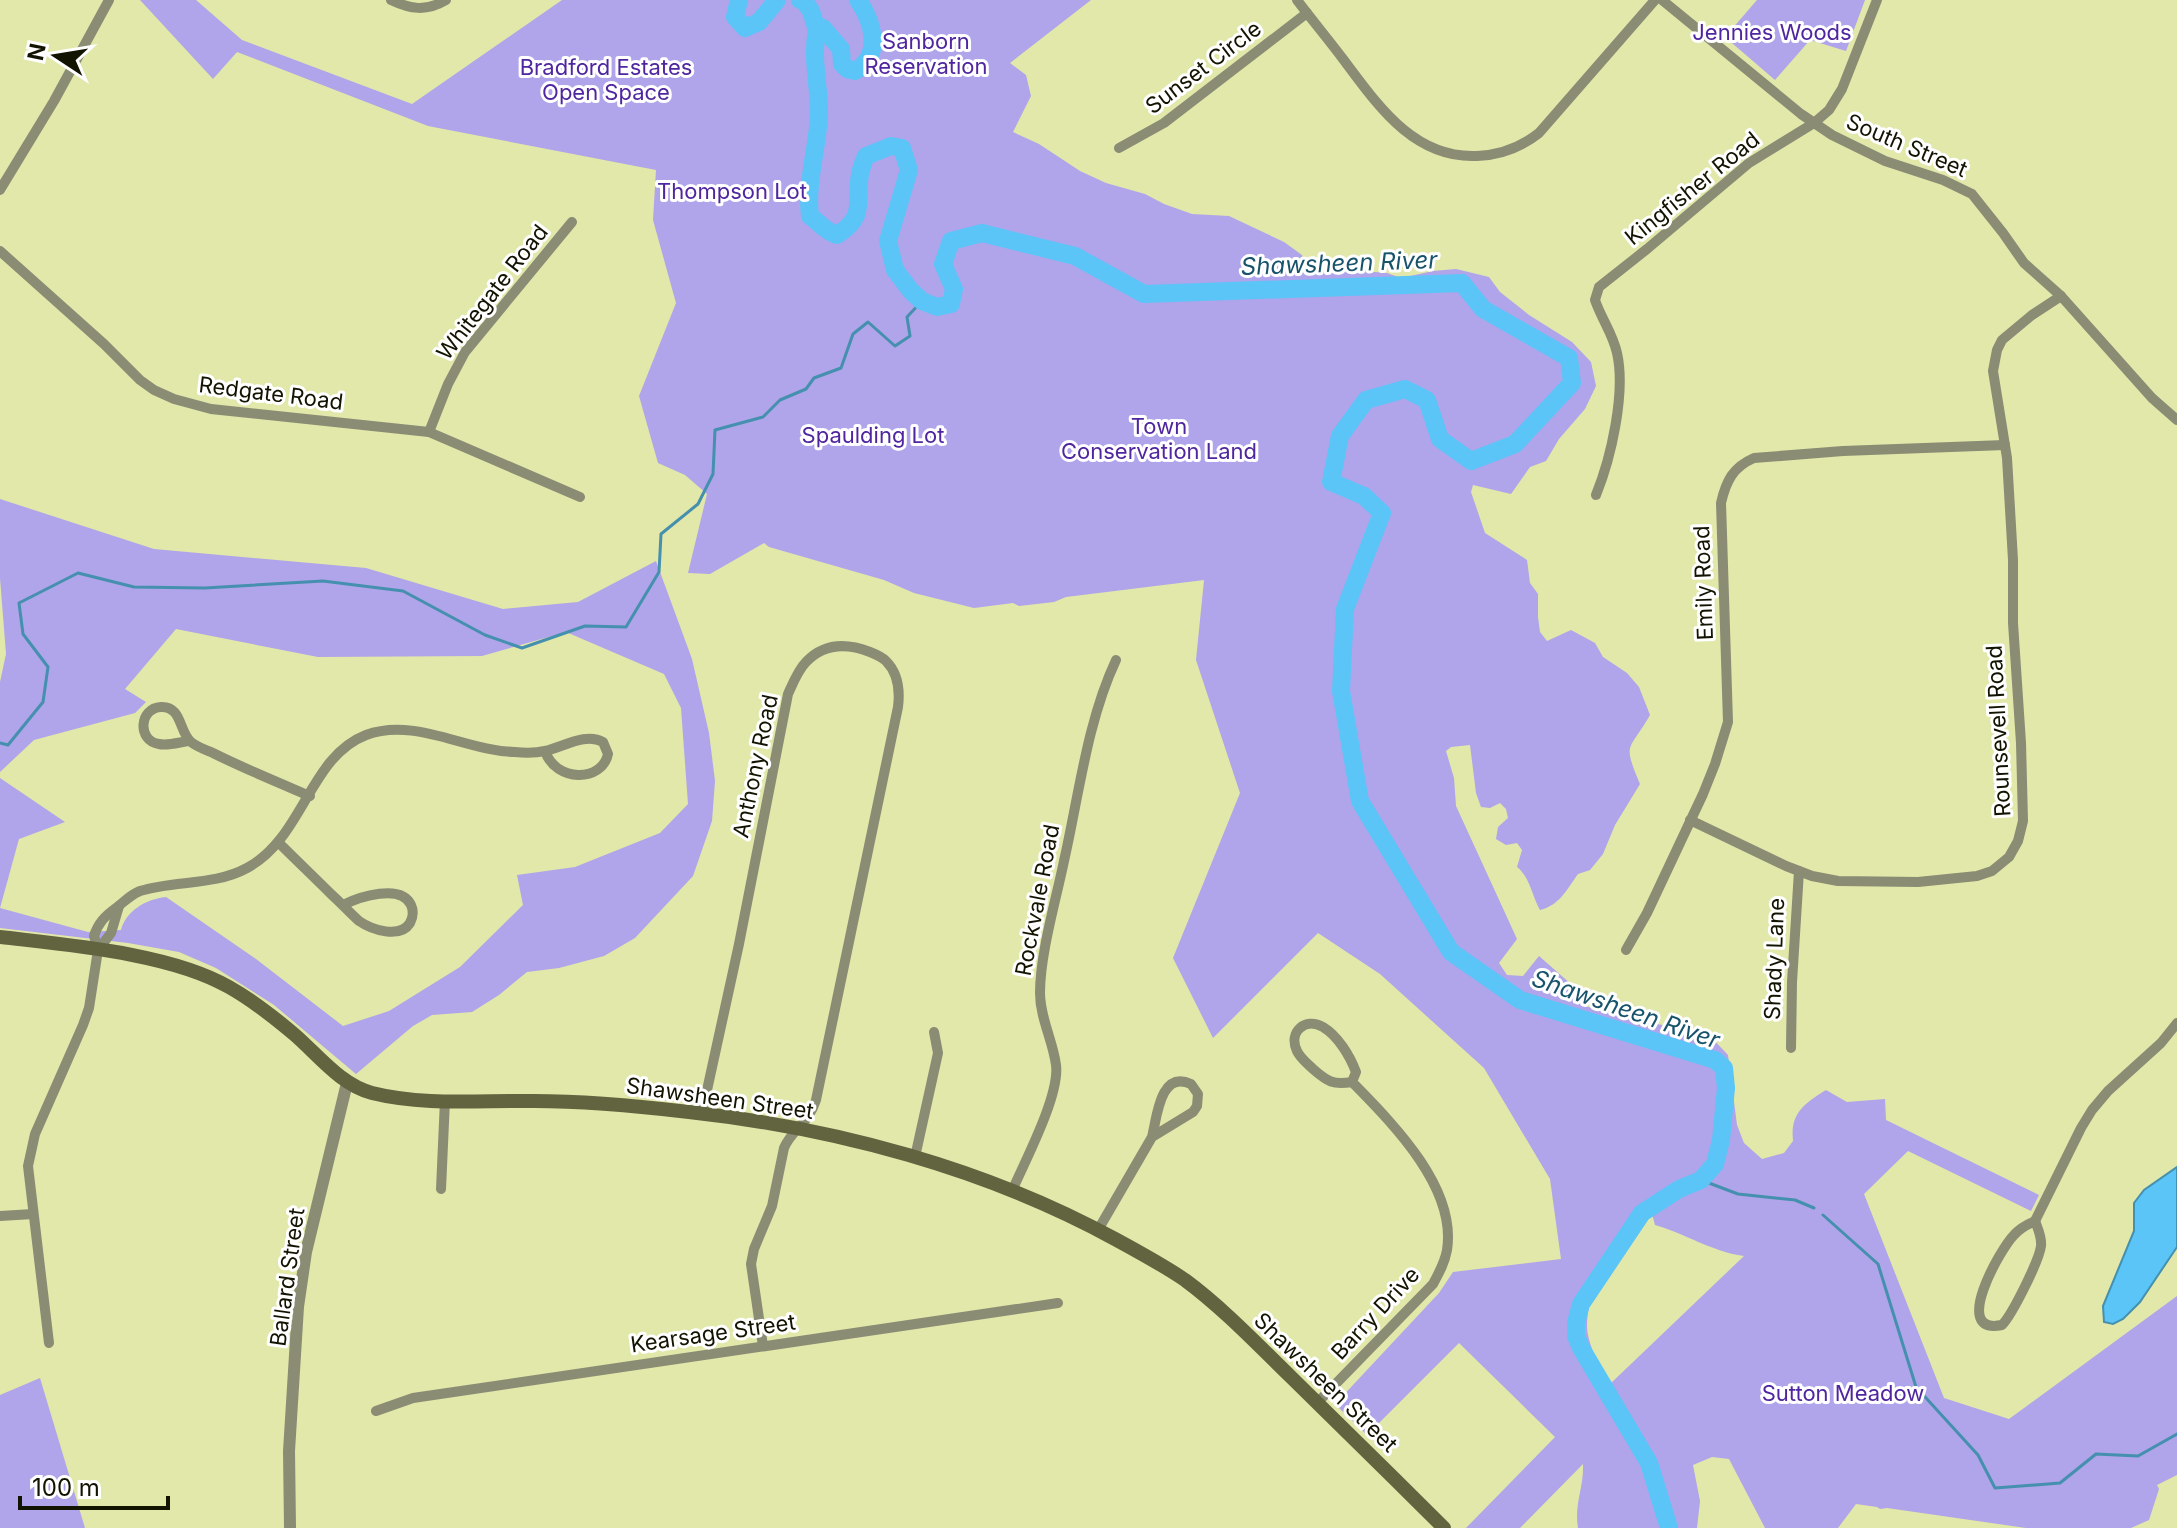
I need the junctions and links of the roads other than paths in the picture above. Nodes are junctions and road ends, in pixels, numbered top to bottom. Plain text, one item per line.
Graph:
1 (109, 0) edge
2 (391, 0) edge
3 (446, 0) edge
4 (1297, 0) edge
5 (1655, 0) edge
6 (1662, 0) edge
7 (1877, 0) edge
8 (1307, 13) junction
9 (1814, 123) junction
10 (1119, 148) dead end
11 (0, 190) edge
12 (572, 222) dead end
13 (0, 251) edge
14 (2061, 296) junction
15 (2177, 420) edge
16 (429, 432) junction
17 (2005, 445) junction
18 (1596, 495) dead end
19 (580, 497) dead end
20 (1116, 660) dead end
21 (189, 741) junction
22 (545, 751) junction
23 (310, 796) junction
24 (1690, 820) junction
25 (279, 843) junction
26 (1799, 871) junction
27 (343, 905) junction
28 (0, 937) edge
29 (98, 950) junction
30 (1626, 950) dead end
31 (2177, 1023) edge
32 (934, 1032) dead end
33 (1791, 1048) dead end
34 (1352, 1082) junction
35 (347, 1083) junction
36 (445, 1100) junction
37 (702, 1113) junction
38 (800, 1129) junction
39 (1152, 1137) junction
40 (915, 1157) junction
41 (441, 1189) dead end
42 (1012, 1191) junction
43 (33, 1214) junction
44 (0, 1216) edge
45 (2035, 1221) junction
46 (1098, 1230) junction
47 (1058, 1303) dead end
48 (49, 1343) dead end
49 (763, 1346) junction
50 (1317, 1403) junction
51 (376, 1411) dead end
52 (290, 1528) edge
53 (1444, 1528) edge

1 - 11 street
2 - 3 street
4 - 8 street
5 - 8 street
6 - 9 street, South Street
7 - 9 street, Kingfisher Road
8 - 10 street, Sunset Circle
9 - 14 street, South Street
9 - 18 street, Kingfisher Road
12 - 16 street, Whitegate Road
13 - 16 street, Redgate Road
14 - 15 street, South Street
14 - 17 street, Rounsevell Road
16 - 19 street, Redgate Road
17 - 24 street, Emily Road
17 - 26 street, Rounsevell Road
20 - 42 street, Rockvale Road
21 - 21 street
21 - 23 street
22 - 22 street
22 - 23 street
23 - 25 street
24 - 26 street, Rounsevell Road
24 - 30 street, Emily Road
25 - 27 street
25 - 29 street
26 - 33 street, Shady Lane
27 - 27 street
28 - 29 main road, Shawsheen Street
29 - 35 main road, Shawsheen Street
29 - 43 street
31 - 45 street
32 - 40 street
34 - 34 street, Barry Drive
34 - 50 street, Barry Drive
35 - 36 main road, Shawsheen Street
35 - 52 street, Ballard Street
36 - 37 main road, Shawsheen Street
36 - 41 street
37 - 38 main road, Shawsheen Street
37 - 38 street, Anthony Road
38 - 40 main road, Shawsheen Street
38 - 49 street, Anthony Road
39 - 39 street
39 - 46 street
40 - 42 main road, Shawsheen Street
42 - 46 main road, Shawsheen Street
43 - 44 street
43 - 48 street
45 - 45 street
46 - 50 main road, Shawsheen Street
47 - 49 street, Kearsage Street
49 - 51 street, Kearsage Street
50 - 53 main road, Shawsheen Street

